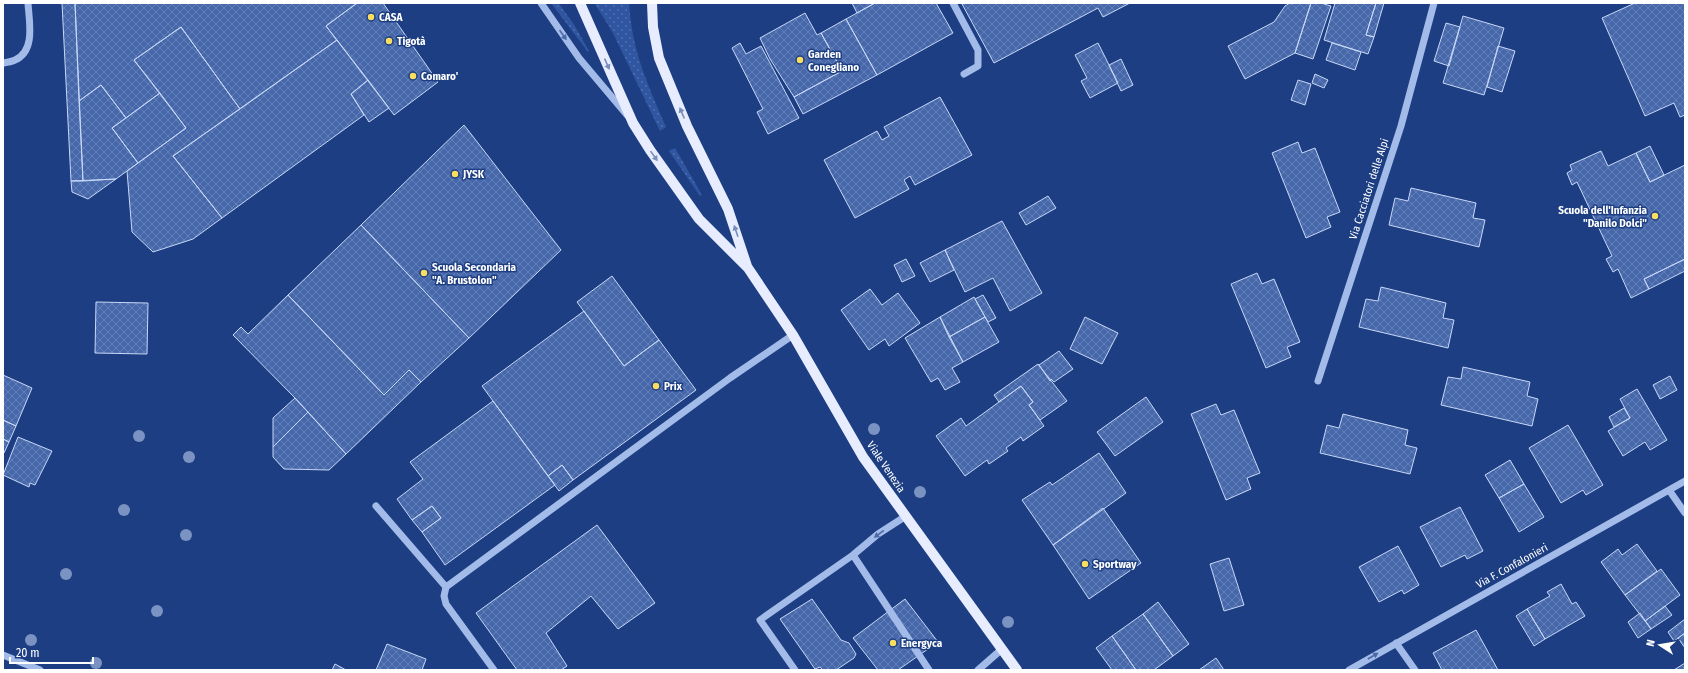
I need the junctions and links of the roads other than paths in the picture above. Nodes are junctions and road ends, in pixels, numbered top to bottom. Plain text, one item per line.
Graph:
1 (28, 3) edge
2 (541, 3) edge
3 (580, 3) edge
4 (652, 3) edge
5 (953, 3) edge
6 (1434, 3) edge
7 (3, 63) edge
8 (964, 74) dead end
9 (633, 123) junction
10 (748, 268) junction
11 (793, 335) junction
12 (1318, 380) dead end
13 (1685, 481) edge
14 (1669, 490) junction
15 (376, 506) dead end
16 (1685, 513) edge
17 (906, 516) junction
18 (853, 555) junction
19 (446, 587) junction
20 (1396, 643) junction
21 (1002, 649) junction
22 (3, 655) edge
23 (40, 670) edge
24 (494, 670) edge
25 (794, 670) edge
26 (929, 670) edge
27 (978, 670) edge
28 (1017, 670) edge
29 (1349, 670) edge
30 (1415, 670) edge

1 - 7 street
2 -> 9 street
3 -> 9 main road
10 -> 4 main road
5 - 8 street
6 - 12 street, Via Cacciatori delle Alpi
9 -> 10 main road
10 - 11 main road, Viale Venezia
11 - 17 main road, Viale Venezia
11 - 19 street
13 - 14 street, Via F. Confalonieri
14 - 16 street
14 - 20 street, Via F. Confalonieri
15 - 19 street
17 -> 18 street
17 - 21 main road, Viale Venezia
18 - 25 street
18 - 26 street
19 - 24 street
29 -> 20 street, Via F. Confalonieri
20 - 30 street
21 - 27 street
21 - 28 main road, Viale Venezia
22 - 23 street

